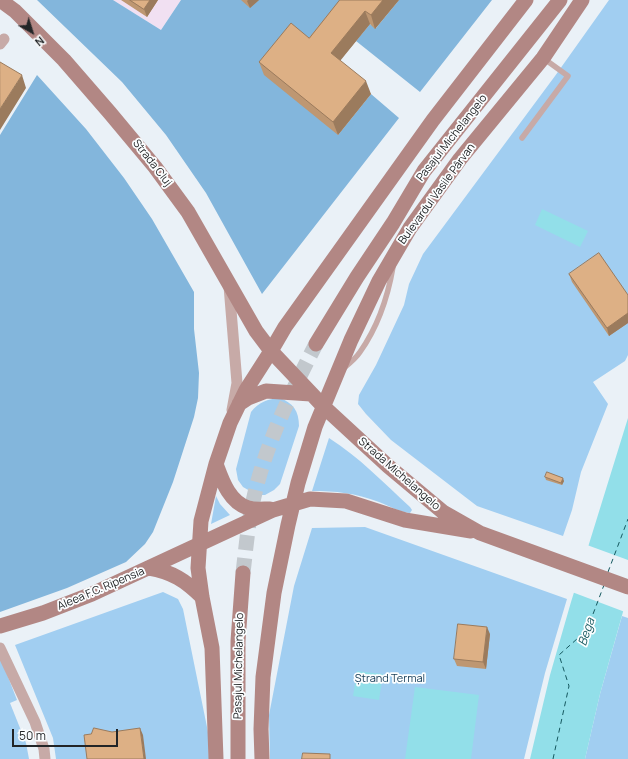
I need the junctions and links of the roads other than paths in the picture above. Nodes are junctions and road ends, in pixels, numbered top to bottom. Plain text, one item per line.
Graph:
1 (0, 0) edge
2 (526, 0) edge
3 (560, 0) edge
4 (582, 0) edge
5 (543, 58) junction
6 (522, 138) dead end
7 (229, 284) junction
8 (316, 344) tunnel mouth
9 (271, 351) junction
10 (311, 394) junction
11 (239, 404) junction
12 (324, 407) junction
13 (230, 424) junction
14 (216, 464) junction
15 (292, 504) junction
16 (273, 510) junction
17 (480, 533) junction
18 (199, 544) junction
19 (149, 568) junction
20 (243, 573) tunnel mouth
21 (628, 587) edge
22 (202, 597) junction
23 (0, 626) edge
24 (0, 648) edge
25 (45, 759) edge
26 (216, 759) edge
27 (238, 759) edge
28 (262, 759) edge

1 - 7 main road, Strada Cluj
2 - 9 main road
3 - 8 main road, Pasajul Michelangelo
4 - 5 main road, Bulevardul Vasile Pârvan
5 - 6 lane
5 - 12 main road, Bulevardul Vasile Pârvan
7 - 9 main road, Strada Cluj
7 - 13 street
9 - 10 main road, Strada Cluj
9 - 11 main road
10 - 11 main road
10 - 12 main road
11 - 13 main road
12 - 15 main road
12 - 17 main road, Strada Michelangelo
13 - 14 main road
14 - 16 main road
14 - 18 main road
15 - 16 main road
15 - 17 main road, Strada Michelangelo
15 - 28 main road
16 - 18 main road, Aleea F.C. Ripensia
17 - 21 main road, Strada Michelangelo
18 - 19 main road, Aleea F.C. Ripensia
18 - 22 main road
19 - 22 main road
19 - 23 main road, Aleea F.C. Ripensia
20 - 27 main road, Pasajul Michelangelo
22 - 26 main road
24 - 25 street

